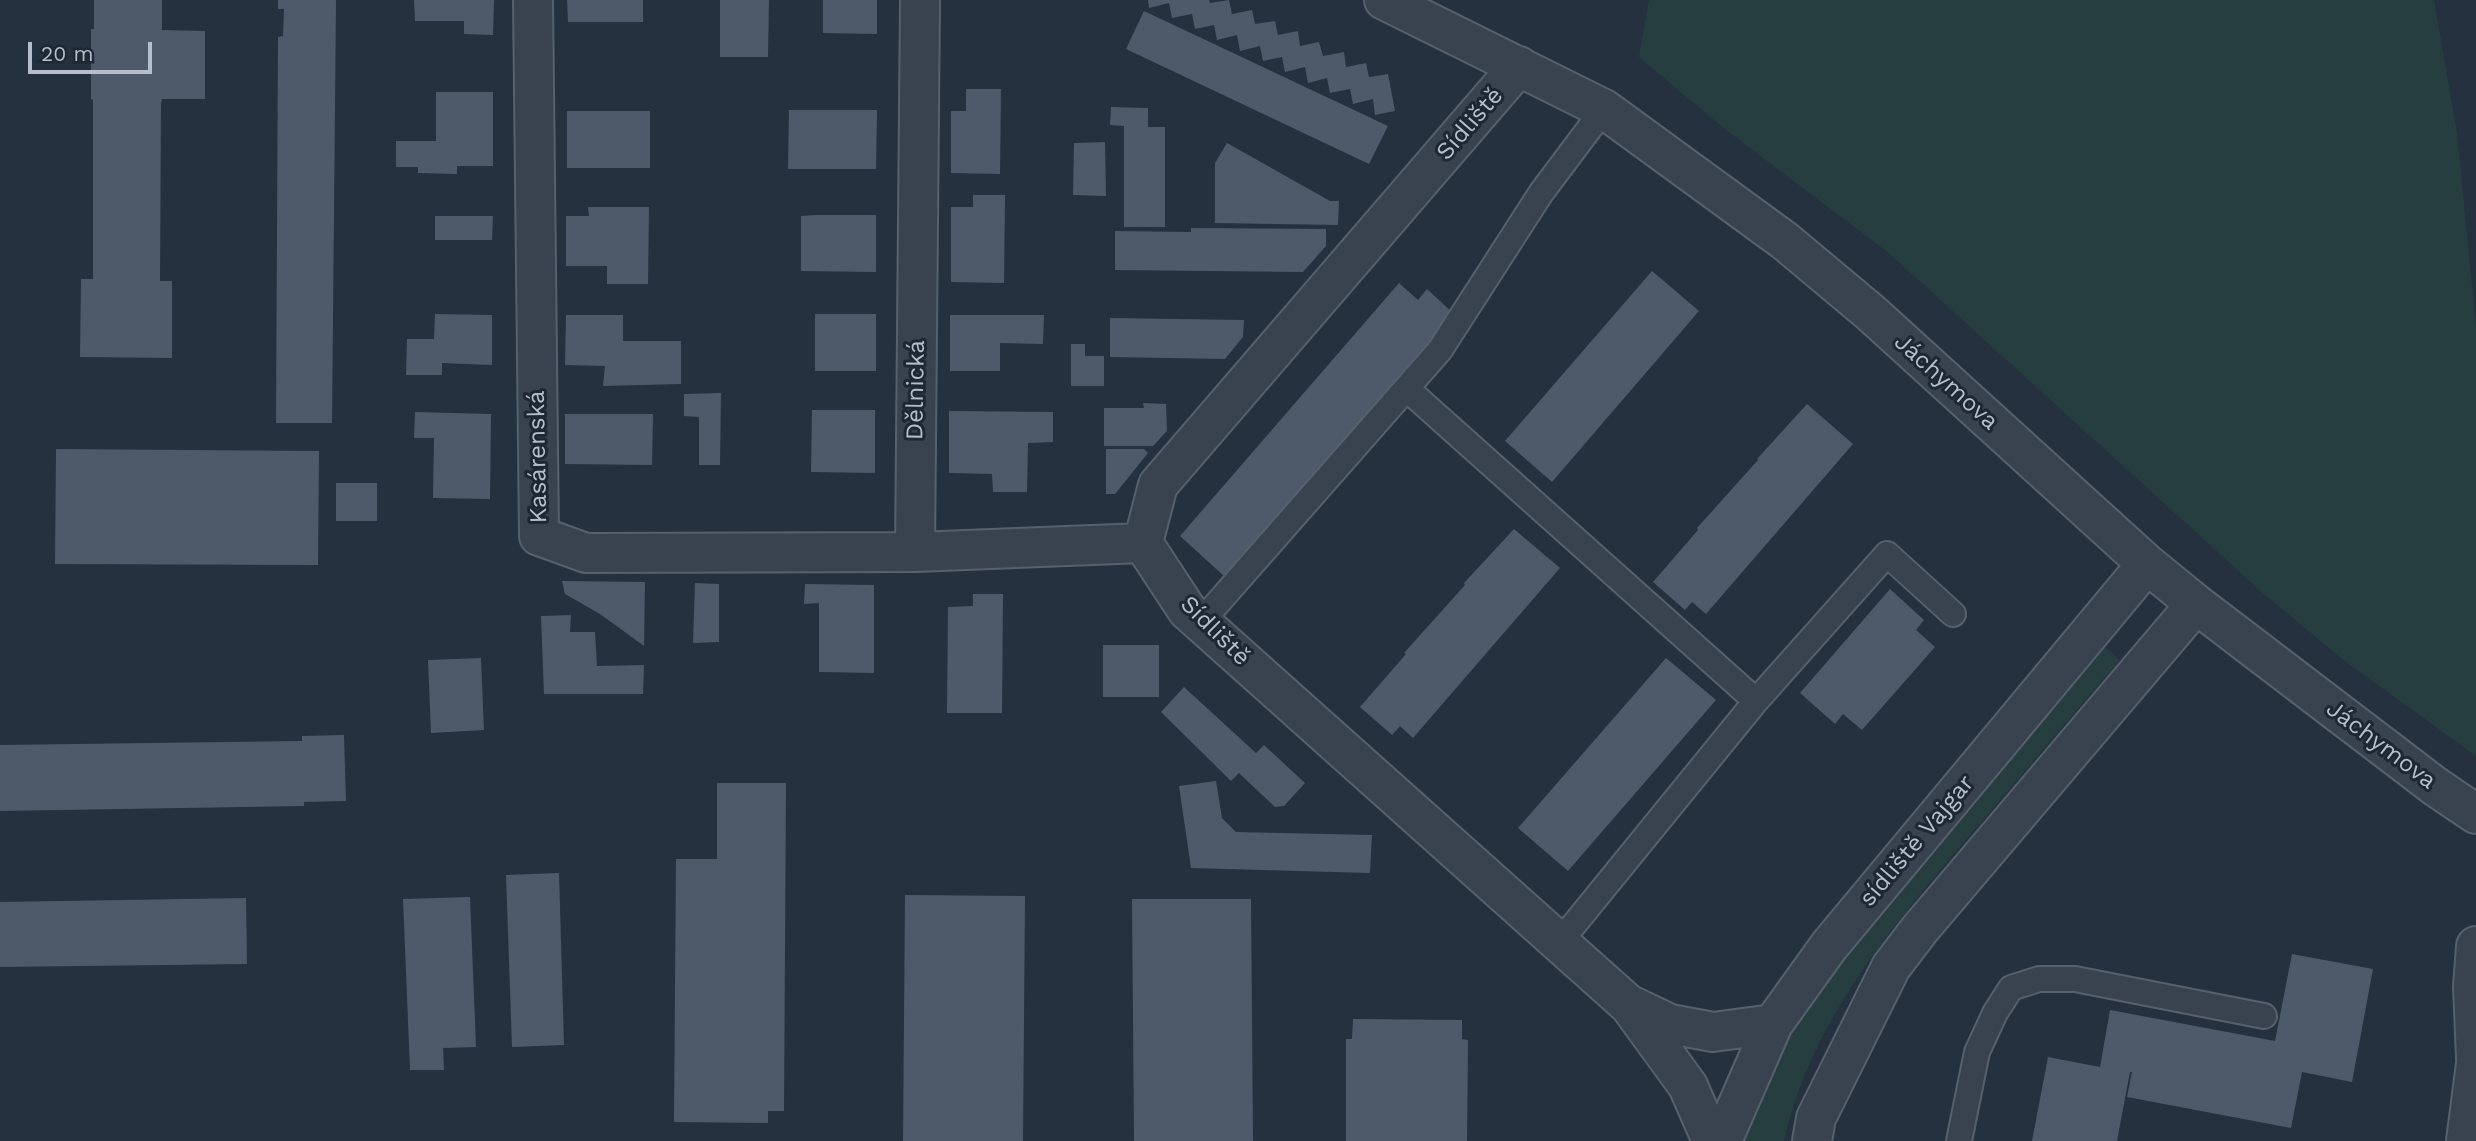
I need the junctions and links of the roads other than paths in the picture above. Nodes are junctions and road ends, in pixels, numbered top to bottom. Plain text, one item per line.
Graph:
1 (533, 0) edge
2 (920, 0) edge
3 (1384, 0) edge
4 (1422, 9) edge
5 (1519, 66) junction
6 (1604, 109) junction
7 (1407, 389) junction
8 (1143, 543) junction
9 (915, 552) junction
10 (2147, 564) junction
11 (2196, 604) junction
12 (1953, 614) dead end
13 (1201, 622) junction
14 (1756, 701) junction
15 (2476, 814) edge
16 (1559, 943) junction
17 (2476, 946) edge
18 (1629, 1005) junction
19 (2264, 1016) dead end
20 (1773, 1024) junction
21 (2476, 1058) edge
22 (2476, 1064) edge
23 (1712, 1141) edge
24 (1722, 1141) edge
25 (1812, 1141) edge
26 (1959, 1141) edge
27 (2466, 1141) edge

1 - 9 street, Kasárenská
2 - 9 street, Dělnická
3 - 4 street, Jáchymova
4 - 5 street, Jáchymova
5 - 6 street, Jáchymova
5 - 8 street, Sídliště
6 - 7 lane
6 - 10 street, Jáchymova
7 - 13 lane
7 - 14 lane
8 - 9 street
8 - 13 street, Sídliště
10 - 11 street, Jáchymova
10 - 20 street, sídliště Vajgar
11 - 15 street, Jáchymova
11 - 25 street
12 - 14 lane
13 - 16 street, Sídliště
14 - 16 lane
16 - 18 street, Sídliště
17 - 21 street
18 - 20 street
18 - 23 street
19 - 26 lane
20 - 24 street, sídliště Vajgar
22 - 27 street

